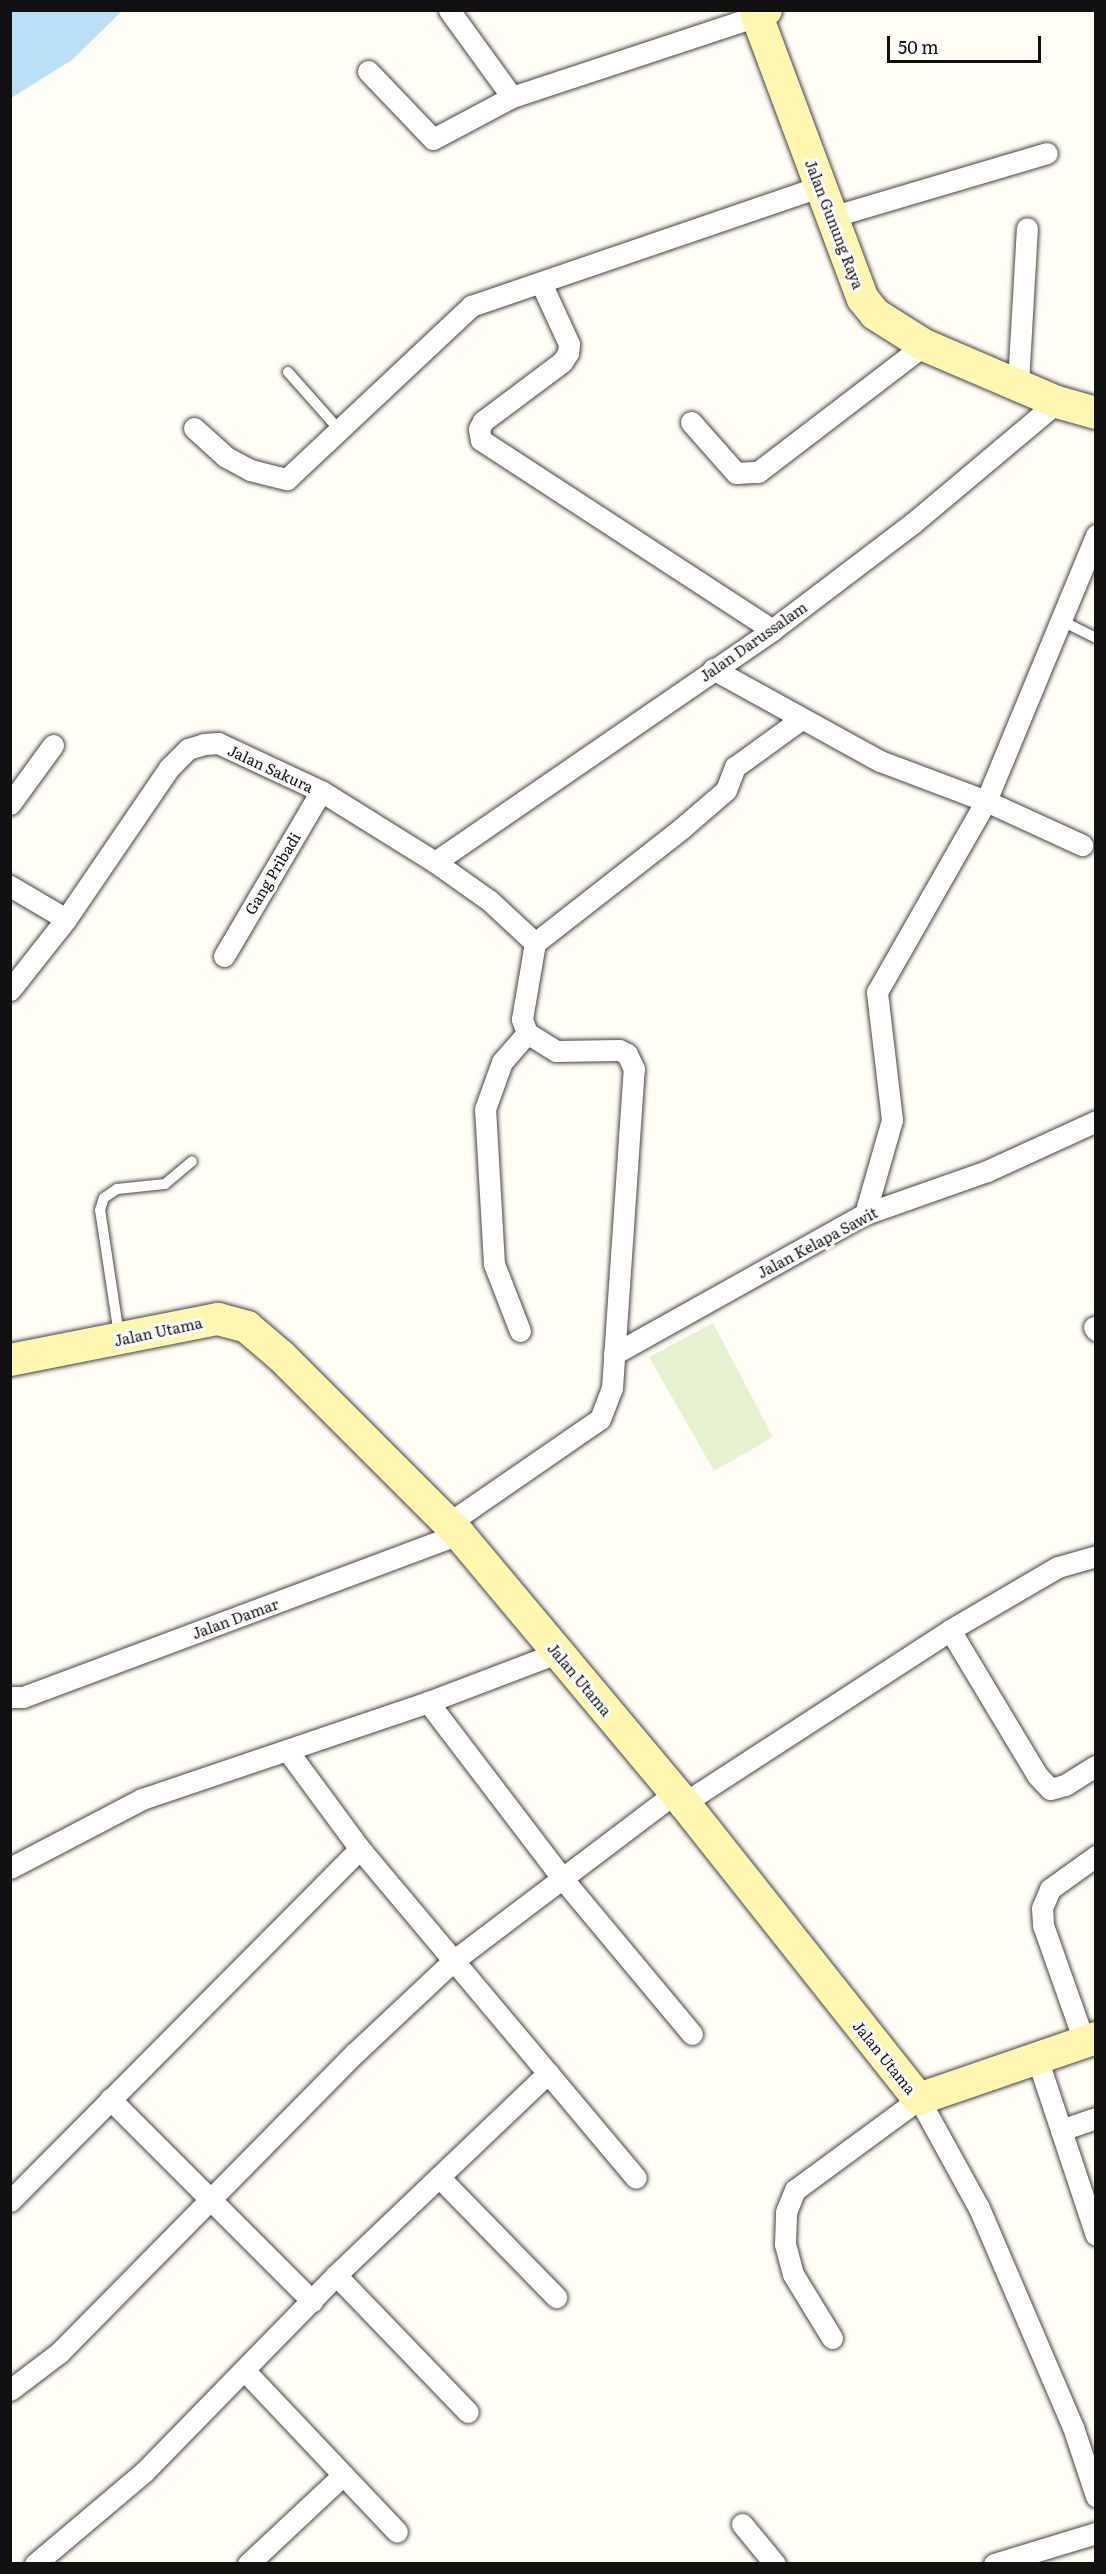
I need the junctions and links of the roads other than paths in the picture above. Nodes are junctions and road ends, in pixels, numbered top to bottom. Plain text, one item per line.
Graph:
1 (449, 10) edge
2 (761, 13) edge
3 (368, 71) dead end
4 (512, 97) junction
5 (1047, 153) dead end
6 (821, 186) junction
7 (831, 217) junction
8 (1028, 228) dead end
9 (541, 283) junction
10 (924, 345) junction
11 (288, 372) dead end
12 (1018, 382) junction
13 (1057, 402) junction
14 (1095, 413) edge
15 (691, 422) dead end
16 (194, 428) dead end
17 (341, 432) junction
18 (1095, 536) edge
19 (1060, 620) junction
20 (772, 630) junction
21 (1095, 638) edge
22 (713, 669) junction
23 (800, 720) junction
24 (53, 746) dead end
25 (321, 791) junction
26 (986, 801) junction
27 (10, 804) edge
28 (1082, 845) dead end
29 (435, 862) junction
30 (10, 886) edge
31 (66, 919) junction
32 (535, 943) junction
33 (224, 956) dead end
34 (10, 990) edge
35 (527, 1033) junction
36 (1095, 1121) edge
37 (192, 1161) dead end
38 (865, 1214) junction
39 (520, 1331) dead end
40 (120, 1339) junction
41 (614, 1354) junction
42 (10, 1360) edge
43 (454, 1529) junction
44 (1095, 1556) edge
45 (950, 1630) junction
46 (557, 1653) junction
47 (10, 1697) edge
48 (428, 1702) junction
49 (287, 1750) junction
50 (1095, 1766) edge
51 (680, 1798) junction
52 (360, 1849) junction
53 (1095, 1856) edge
54 (10, 1868) edge
55 (562, 1878) junction
56 (453, 1961) junction
57 (692, 2034) dead end
58 (1090, 2039) edge
59 (1038, 2061) junction
60 (548, 2073) junction
61 (110, 2099) junction
62 (919, 2099) junction
63 (1095, 2118) edge
64 (1061, 2130) junction
65 (439, 2177) junction
66 (636, 2178) dead end
67 (10, 2201) edge
68 (212, 2202) junction
69 (1095, 2235) edge
70 (336, 2275) junction
71 (556, 2297) dead end
72 (312, 2301) junction
73 (832, 2338) dead end
74 (245, 2371) junction
75 (10, 2390) edge
76 (468, 2412) dead end
77 (343, 2475) junction
78 (1095, 2496) edge
79 (742, 2524) dead end
80 (397, 2532) dead end
81 (1095, 2533) edge
82 (35, 2564) edge
83 (248, 2564) edge
84 (775, 2564) edge
85 (994, 2564) edge

1 - 4 street
2 - 4 street
2 - 6 street, Jalan Gunung Raya
3 - 4 street
5 - 7 street
6 - 7 street, Jalan Gunung Raya
6 - 9 street
7 - 10 street, Jalan Gunung Raya
8 - 12 street
9 - 17 street
9 - 20 street
10 - 12 street, Jalan Gunung Raya
10 - 15 street
11 - 17 lane
12 - 13 street, Jalan Gunung Raya
13 - 14 street, Jalan Gunung Raya
13 - 20 street, Jalan Darussalam
16 - 17 street
18 - 19 street
19 - 21 lane
19 - 26 street
20 - 22 street, Jalan Darussalam
22 - 23 street
22 - 29 street, Jalan Darussalam
23 - 26 street
23 - 32 street
24 - 27 street
25 - 29 street, Jalan Sakura
25 - 31 street, Jalan Sakura
25 - 33 street, Gang Pribadi
26 - 28 street
26 - 38 street
29 - 32 street, Jalan Sakura
30 - 31 street
31 - 34 street, Jalan Sakura
32 - 35 street
35 - 39 street
35 - 41 street, Jalan Damar
36 - 38 street, Jalan Kelapa Sawit
37 - 40 lane
38 - 41 street, Jalan Kelapa Sawit
40 - 42 street, Jalan Utama
40 - 43 street, Jalan Utama
41 - 43 street, Jalan Damar
43 - 46 street, Jalan Utama
43 - 47 street, Jalan Damar
44 - 45 street
45 - 50 street
45 - 51 street
46 - 48 street
46 - 51 street, Jalan Utama
48 - 49 street
48 - 55 street
49 - 52 street
49 - 54 street
51 - 55 street
51 - 62 street, Jalan Utama
52 - 56 street
52 - 61 street
53 - 58 street
55 - 56 street
55 - 57 street
56 - 60 street
56 - 68 street
58 - 59 street, Jalan Utama
59 - 62 street, Jalan Utama
59 - 64 street
60 - 65 street
60 - 66 street
61 - 67 street
61 - 68 street
62 - 73 street
62 - 78 street
63 - 64 street
64 - 69 street
65 - 70 street
65 - 71 street
68 - 72 street
68 - 75 street
70 - 72 street
70 - 76 street
72 - 74 street
74 - 77 street
74 - 82 street
77 - 80 street
77 - 83 street
79 - 84 street
81 - 85 street

